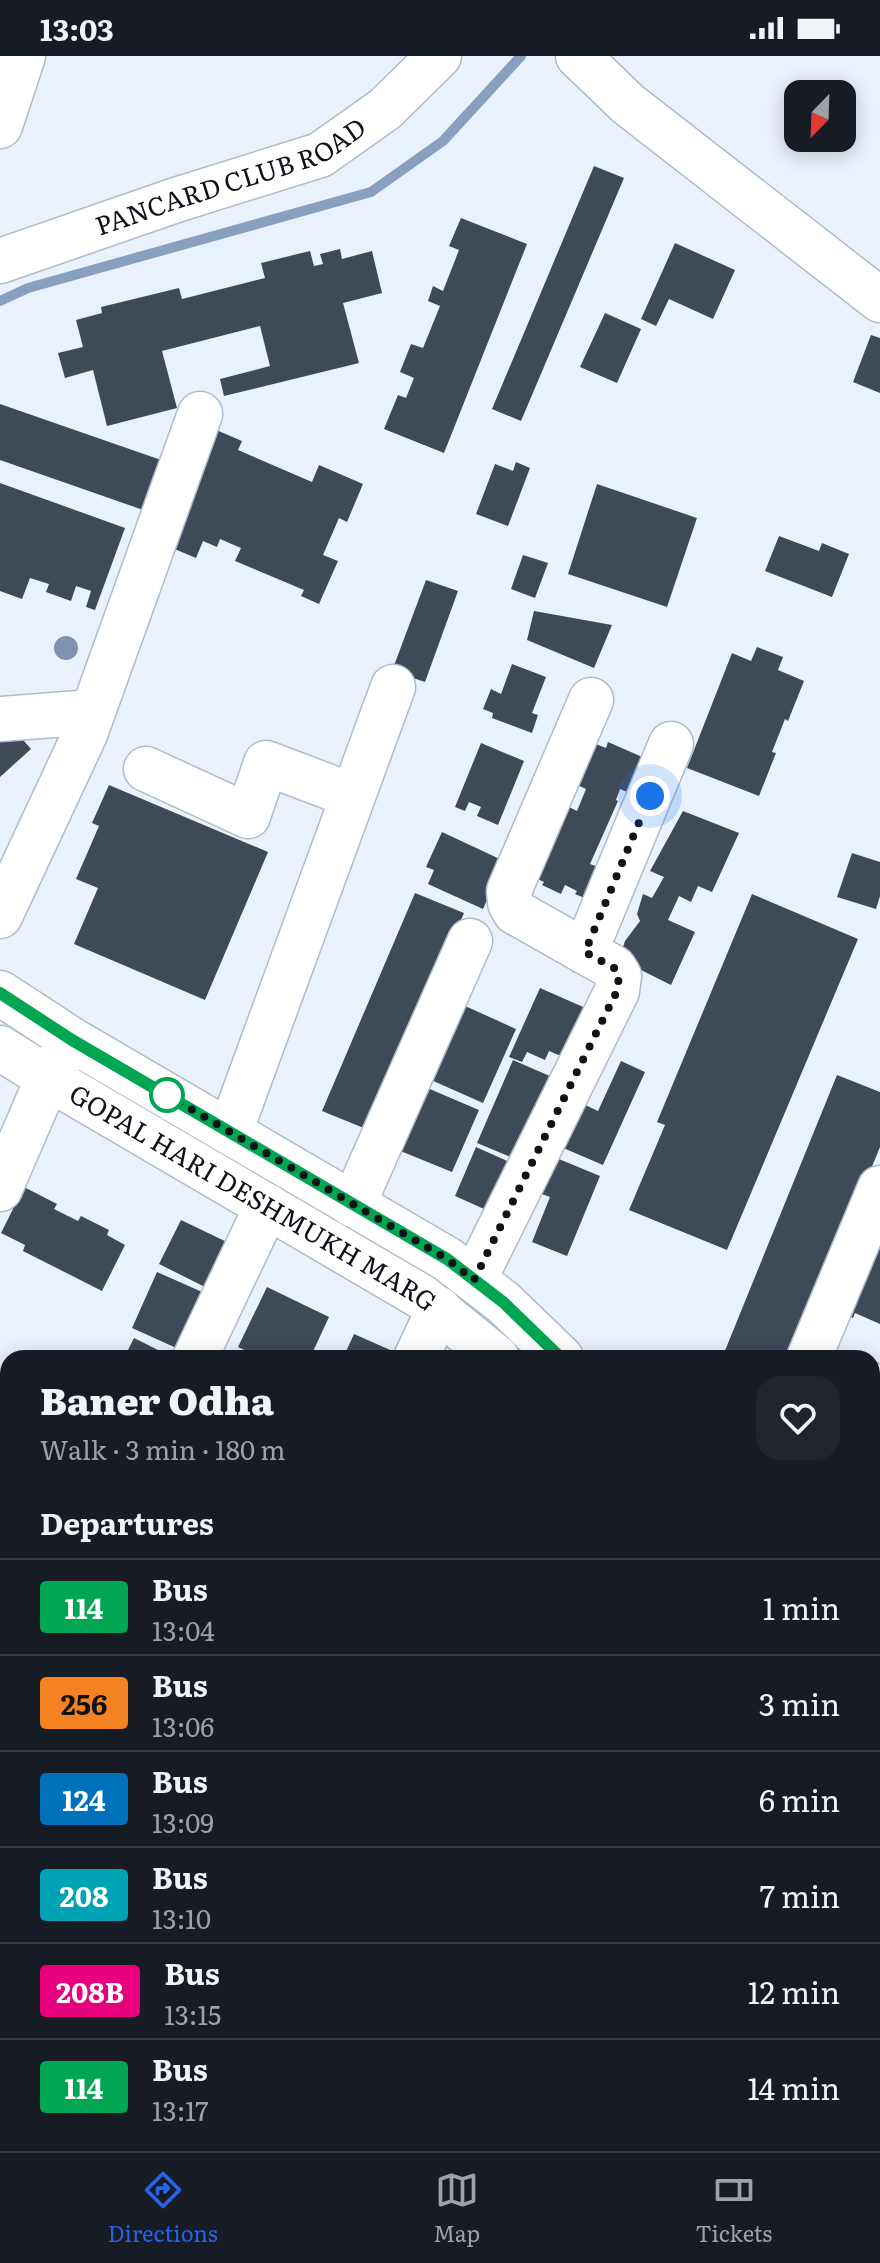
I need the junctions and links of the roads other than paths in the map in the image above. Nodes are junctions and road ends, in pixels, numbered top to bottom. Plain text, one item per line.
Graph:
1 (23, 56) edge
2 (439, 56) edge
3 (578, 56) edge
4 (0, 126) edge
5 (0, 261) edge
6 (880, 300) edge
7 (200, 414) dead end
8 (393, 687) dead end
9 (591, 700) dead end
10 (93, 712) junction
11 (0, 719) edge
12 (671, 744) dead end
13 (146, 769) dead end
14 (353, 796) junction
15 (0, 916) edge
16 (470, 941) dead end
17 (585, 952) junction
18 (0, 993) edge
19 (72, 1040) junction
20 (0, 1048) edge
21 (48, 1078) junction
22 (230, 1132) junction
23 (880, 1188) edge
24 (0, 1189) edge
25 (353, 1205) junction
26 (267, 1206) junction
27 (474, 1280) junction
28 (439, 1309) junction
29 (199, 1350) edge
30 (420, 1350) edge
31 (488, 1350) edge
32 (553, 1350) edge
33 (812, 1350) edge

1 - 4 street
2 - 5 street, PANCARD CLUB ROAD
3 - 6 street
7 - 10 street
8 - 14 street
9 - 17 street
10 - 11 street
10 - 15 street
12 - 17 street
13 - 14 street
14 - 22 street
16 - 25 street
17 - 27 street
18 - 19 street, GOPAL HARI DESHMUKH MARG
19 - 21 street
19 - 22 street, GOPAL HARI DESHMUKH MARG
20 - 21 street, GOPAL HARI DESHMUKH MARG
21 - 24 street
21 - 26 street, GOPAL HARI DESHMUKH MARG
22 - 25 street, GOPAL HARI DESHMUKH MARG
23 - 33 street
25 - 27 street, GOPAL HARI DESHMUKH MARG
26 - 28 street, GOPAL HARI DESHMUKH MARG
26 - 29 street
27 - 32 street, GOPAL HARI DESHMUKH MARG
28 - 30 street
28 - 31 street, GOPAL HARI DESHMUKH MARG

